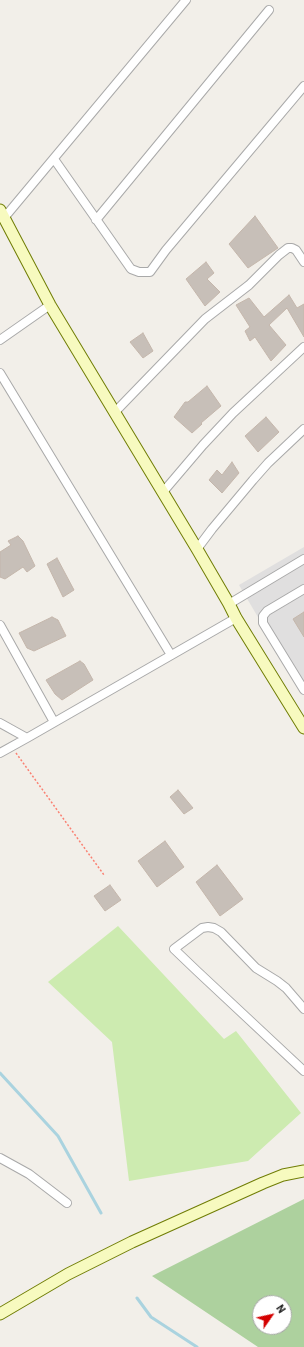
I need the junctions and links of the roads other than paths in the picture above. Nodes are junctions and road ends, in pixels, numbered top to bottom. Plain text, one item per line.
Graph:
1 (186, 0) edge
2 (269, 10) dead end
3 (304, 86) edge
4 (54, 159) junction
5 (2, 214) edge
6 (96, 220) junction
7 (304, 262) edge
8 (50, 306) junction
9 (0, 340) edge
10 (304, 347) edge
11 (0, 374) edge
12 (114, 413) junction
13 (304, 429) edge
14 (163, 492) junction
15 (197, 549) junction
16 (304, 559) edge
17 (304, 589) edge
18 (229, 604) junction
19 (236, 618) junction
20 (0, 625) edge
21 (171, 655) junction
22 (304, 690) edge
23 (54, 722) junction
24 (0, 723) edge
25 (304, 728) edge
26 (27, 738) junction
27 (0, 753) edge
28 (304, 1009) edge
29 (304, 1071) edge
30 (0, 1158) edge
31 (304, 1171) edge
32 (67, 1203) dead end
33 (0, 1314) edge

1 - 4 street
2 - 6 street
3 - 6 street
4 - 5 street
4 - 6 street
5 - 8 street
7 - 12 street
8 - 9 street
8 - 12 street
10 - 14 street
11 - 21 street
12 - 14 street
13 - 15 street
14 - 15 street
15 - 18 street
16 - 18 street
17 - 22 street
18 - 19 street
19 - 21 street
19 - 25 street
20 - 23 street
21 - 23 street
23 - 26 street
24 - 26 street
26 - 27 street
28 - 29 street
30 - 32 street
31 - 33 street

